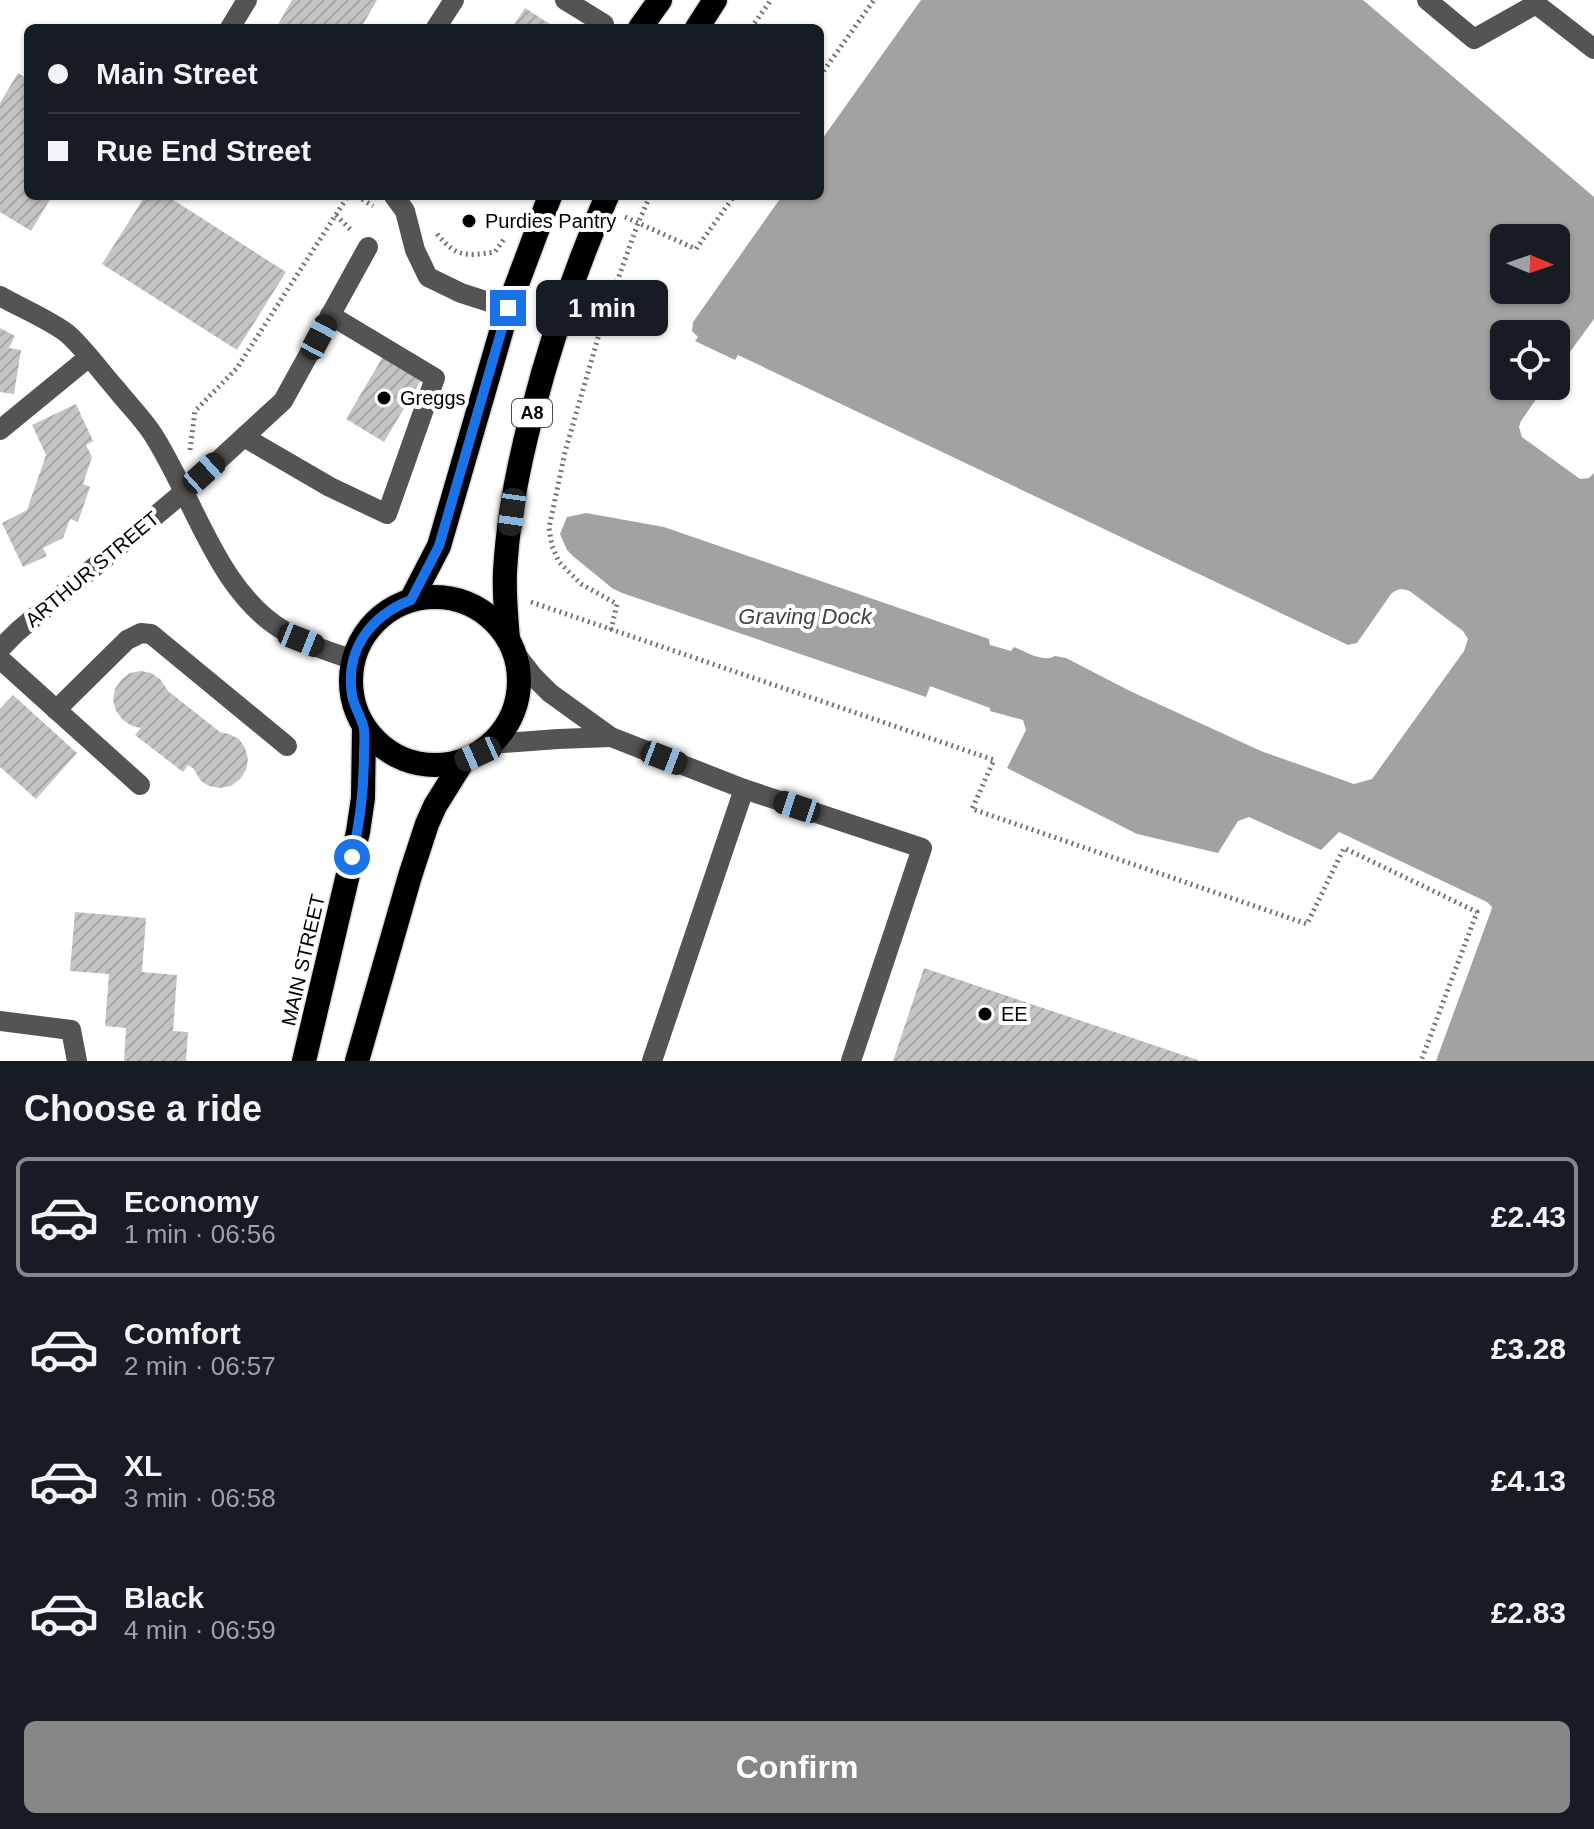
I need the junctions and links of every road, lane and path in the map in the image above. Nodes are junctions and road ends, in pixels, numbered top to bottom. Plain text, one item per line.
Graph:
1 (247, 0) edge
2 (454, 0) edge
3 (566, 0) edge
4 (660, 0) edge
5 (715, 0) edge
6 (771, 0) edge
7 (874, 0) edge
8 (1427, 0) edge
9 (232, 24) edge
10 (439, 24) edge
11 (604, 24) dead end
12 (643, 24) edge
13 (700, 24) edge
14 (754, 24) edge
15 (1594, 49) edge
16 (824, 70) edge
17 (345, 200) edge
18 (397, 200) edge
19 (548, 200) edge
20 (605, 200) edge
21 (648, 200) edge
22 (731, 200) edge
23 (638, 223) junction
24 (512, 229) dead end
25 (368, 247) dead end
26 (454, 252) dead end
27 (0, 296) edge
28 (508, 308) junction
29 (330, 315) junction
30 (89, 357) junction
31 (0, 430) edge
32 (244, 437) junction
33 (185, 491) junction
34 (504, 593) junction
35 (411, 600) junction
36 (611, 630) junction
37 (511, 646) junction
38 (0, 649) edge
39 (0, 659) edge
40 (354, 660) junction
41 (56, 710) junction
42 (364, 728) junction
43 (611, 737) junction
44 (491, 744) junction
45 (287, 746) dead end
46 (463, 761) junction
47 (140, 785) dead end
48 (744, 789) junction
49 (0, 1021) edge
50 (77, 1061) edge
51 (304, 1061) edge
52 (357, 1061) edge
53 (652, 1061) edge
54 (851, 1061) edge
55 (1421, 1061) edge

1 - 9 street
2 - 10 street
3 - 11 street
4 - 12 highway
5 - 13 highway
6 - 14 path
7 - 16 path
8 - 15 street
17 - 33 path
18 - 28 street
19 - 28 highway, A8
20 - 34 highway, A8
21 - 23 path
22 - 23 path
23 - 36 path
24 - 26 path
25 - 29 street, ARTHUR STREET
27 - 30 street
28 - 35 highway, A8
29 - 32 street, ARTHUR STREET
29 - 32 street
30 - 31 street
30 - 33 street
32 - 33 street, ARTHUR STREET
33 - 38 street, ARTHUR STREET
33 - 40 street
34 - 36 path
34 - 37 highway, A8
35 - 37 highway, A8
35 - 40 highway, A8
36 - 55 path
37 - 43 street
37 - 44 highway, A8
39 - 41 street
40 - 42 highway, A8
41 - 45 street
41 - 47 street
42 - 46 highway, A8
42 - 51 highway, MAIN STREET / A8
43 - 44 street
43 - 48 street
44 - 46 highway, A8
46 - 52 highway, A8
48 - 53 street
48 - 54 street
49 - 50 street

